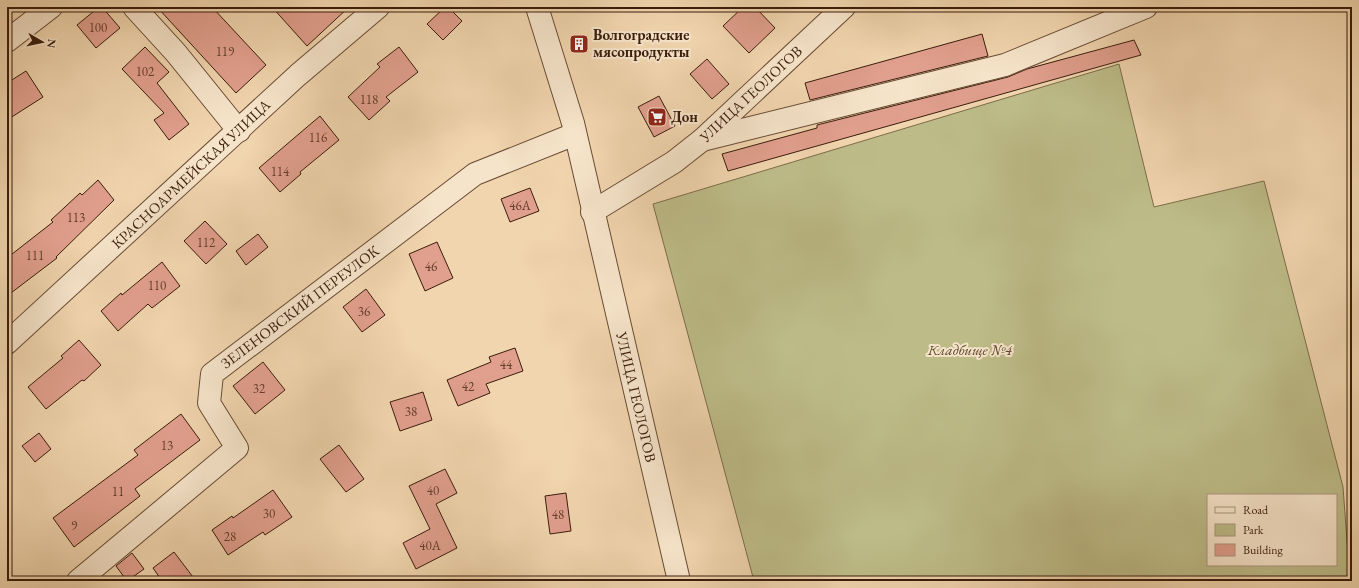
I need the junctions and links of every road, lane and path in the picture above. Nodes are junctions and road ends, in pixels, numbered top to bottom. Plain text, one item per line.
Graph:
1 (51, 7) edge
2 (134, 7) edge
3 (378, 7) edge
4 (536, 7) edge
5 (844, 7) edge
6 (1146, 7) edge
7 (7, 41) edge
8 (239, 131) junction
9 (575, 134) junction
10 (702, 140) junction
11 (592, 212) junction
12 (7, 344) edge
13 (78, 581) edge
14 (679, 581) edge

1 - 7 street
2 - 8 street
3 - 8 street, КРАСНОАРМЕЙСКАЯ УЛИЦА
4 - 9 street, УЛИЦА ГЕОЛОГОВ
5 - 10 street, УЛИЦА ГЕОЛОГОВ
6 - 10 street
8 - 12 street, КРАСНОАРМЕЙСКАЯ УЛИЦА
9 - 11 street, УЛИЦА ГЕОЛОГОВ
9 - 13 street, ЗЕЛЕНОВСКИЙ ПЕРЕУЛОК
10 - 11 street, УЛИЦА ГЕОЛОГОВ
11 - 14 street, УЛИЦА ГЕОЛОГОВ

